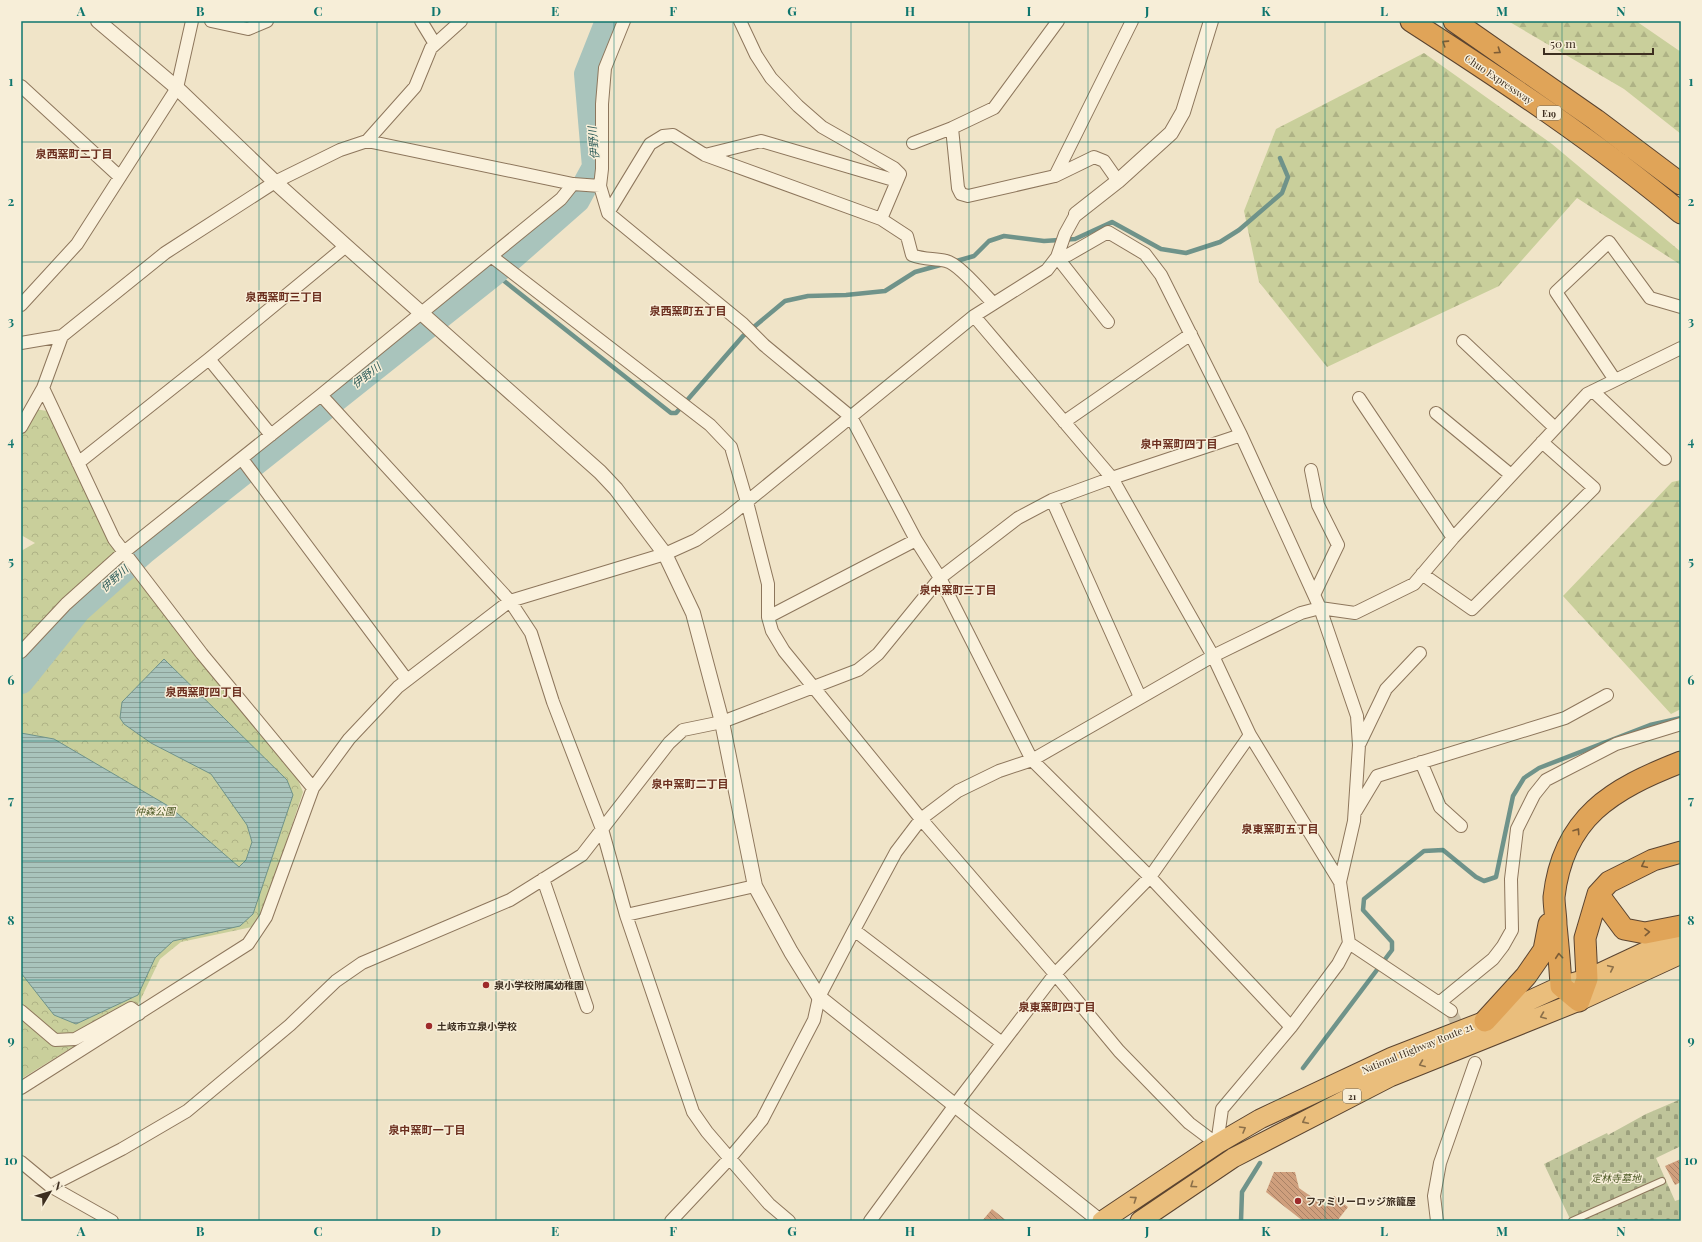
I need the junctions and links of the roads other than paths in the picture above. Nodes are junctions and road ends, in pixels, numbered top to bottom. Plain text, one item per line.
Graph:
1 (98, 21) edge
2 (192, 21) edge
3 (211, 21) edge
4 (267, 21) edge
5 (421, 21) edge
6 (461, 21) edge
7 (624, 21) edge
8 (740, 21) edge
9 (1058, 21) edge
10 (1132, 21) edge
11 (1211, 21) edge
12 (1411, 21) edge
13 (1454, 21) edge
14 (435, 44) junction
15 (1517, 64) junction
16 (21, 86) edge
17 (177, 88) junction
18 (952, 128) junction
19 (1582, 136) junction
20 (367, 141) junction
21 (913, 143) dead end
22 (705, 155) junction
23 (1681, 170) edge
24 (1055, 176) junction
25 (120, 177) junction
26 (897, 181) junction
27 (1118, 181) junction
28 (275, 182) junction
29 (573, 184) junction
30 (1681, 184) edge
31 (600, 186) junction
32 (608, 212) junction
33 (1681, 213) edge
34 (1076, 214) joint
35 (881, 219) junction
36 (1681, 229) edge
37 (346, 246) junction
38 (1059, 253) junction
39 (490, 256) junction
40 (993, 304) junction
41 (21, 305) edge
42 (1681, 307) edge
43 (421, 312) junction
44 (974, 316) junction
45 (1108, 322) dead end
46 (1191, 334) junction
47 (62, 336) junction
48 (1463, 341) dead end
49 (21, 344) edge
50 (1681, 348) edge
51 (209, 359) junction
52 (1615, 380) junction
53 (43, 388) junction
54 (1593, 391) junction
55 (321, 395) junction
56 (1359, 398) dead end
57 (1436, 413) dead end
58 (851, 417) junction
59 (1064, 422) junction
60 (21, 427) edge
61 (1555, 428) junction
62 (271, 435) junction
63 (1241, 435) junction
64 (1542, 442) junction
65 (242, 459) junction
66 (1665, 459) dead end
67 (78, 463) junction
68 (1311, 470) dead end
69 (1511, 476) junction
70 (1112, 478) junction
71 (1052, 500) junction
72 (747, 502) junction
73 (1453, 538) junction
74 (916, 540) junction
75 (124, 552) junction
76 (665, 554) junction
77 (1422, 574) junction
78 (940, 578) junction
79 (1314, 595) junction
80 (510, 601) junction
81 (1320, 608) junction
82 (768, 618) junction
83 (21, 652) edge
84 (1420, 653) dead end
85 (1213, 656) junction
86 (407, 680) junction
87 (814, 688) junction
88 (1606, 695) dead end
89 (1140, 697) junction
90 (722, 722) junction
91 (1681, 724) edge
92 (1250, 735) junction
93 (1359, 745) junction
94 (1032, 760) junction
95 (1421, 762) junction
96 (1681, 762) edge
97 (313, 788) junction
98 (1354, 814) junction
99 (920, 819) junction
100 (1461, 826) dead end
101 (602, 830) junction
102 (1681, 852) edge
103 (1150, 877) junction
104 (543, 880) junction
105 (1340, 882) junction
106 (755, 886) junction
107 (1598, 894) junction
108 (1554, 899) junction
109 (626, 915) junction
110 (1681, 926) edge
111 (854, 930) junction
112 (1681, 935) edge
113 (1349, 943) junction
114 (1681, 954) edge
115 (1056, 974) junction
116 (1587, 979) junction
117 (1561, 986) junction
118 (819, 997) junction
119 (1579, 1001) junction
120 (1439, 1003) junction
121 (587, 1007) dead end
122 (21, 1011) edge
123 (1451, 1011) tunnel mouth
124 (139, 1014) junction
125 (1485, 1021) junction
126 (1291, 1027) junction
127 (1002, 1043) junction
128 (1475, 1063) tunnel mouth
129 (21, 1088) edge
130 (955, 1105) junction
131 (1217, 1144) junction
132 (730, 1158) junction
133 (21, 1162) edge
134 (1662, 1181) dead end
135 (50, 1186) junction
136 (112, 1221) edge
137 (671, 1221) edge
138 (789, 1221) edge
139 (870, 1221) edge
140 (1101, 1221) edge
141 (1140, 1221) edge
142 (1437, 1221) edge
143 (1572, 1221) edge

1 - 17 street
2 - 17 street
3 - 4 street
5 - 14 street
6 - 14 street
7 - 31 street
8 - 26 street
9 - 18 street
10 - 24 street
11 - 27 street
19 -> 12 highway, Chuo Expressway / E19
13 -> 15 highway, E19
14 - 20 street
15 - 23 highway
15 - 30 highway, E19
16 - 25 street
17 - 25 street
17 - 28 street
18 - 21 street
18 - 24 street
19 - 33 highway, Chuo Expressway / E19
19 - 36 highway
20 - 28 street
20 - 29 street
22 - 26 street
22 - 32 street
22 - 35 street
24 - 27 street
25 - 41 street
26 - 35 street
27 - 34 street
28 - 37 street
28 - 47 street
29 - 31 street
29 - 39 street
31 - 32 street
32 - 58 street
34 - 38 street
35 - 40 street
37 - 43 street
37 - 51 street
38 - 40 street
38 - 45 street
38 - 46 street
39 - 43 street
39 - 72 street
40 - 44 street
42 - 52 street
43 - 55 street
43 - 76 street
44 - 58 street
44 - 59 street
46 - 59 street
46 - 63 street
47 - 49 street
47 - 53 street
48 - 61 street
50 - 52 street
51 - 62 street
51 - 67 street
52 - 54 street
53 - 60 street
53 - 67 street
54 - 61 street
54 - 66 street
55 - 62 street
55 - 80 street
56 - 73 street
57 - 69 street
58 - 72 street
58 - 74 street
59 - 70 street
61 - 64 street
62 - 65 street
63 - 70 street
63 - 79 street
64 - 69 street
64 - 77 street
65 - 75 street
65 - 86 street
67 - 75 street
68 - 79 street
69 - 73 street
70 - 71 street
70 - 85 street
71 - 78 street
71 - 89 street
72 - 76 street
72 - 82 street
73 - 77 street
74 - 78 street
74 - 82 street
75 - 83 street
75 - 97 street
76 - 80 street
76 - 90 street
77 - 81 street
78 - 87 street
78 - 94 street
79 - 81 street
80 - 86 street
80 - 101 street
81 - 85 street
81 - 93 street
82 - 87 street
84 - 93 street
85 - 89 street
85 - 92 street
86 - 97 street
87 - 90 street
87 - 99 street
88 - 95 street
89 - 94 street
90 - 101 street
90 - 106 street
91 - 120 street
92 - 103 street
92 - 105 street
93 - 98 street
94 - 99 street
94 - 103 street
95 - 98 street
95 - 100 street
108 -> 96 highway
97 - 124 street
98 - 105 street
99 - 111 street
99 - 115 street
101 - 104 street
101 - 109 street
102 -> 107 highway
103 - 115 street
103 - 126 street
104 - 121 street
104 - 135 street
105 - 113 street
106 - 109 street
106 - 118 street
107 -> 110 highway
107 - 116 highway
117 -> 108 highway
108 - 125 highway
109 - 132 street
111 - 118 street
111 - 127 street
116 -> 112 highway, National Highway Route 21 / 21
113 - 120 street
113 - 126 street
114 - 119 highway, National Highway Route 21 / 21
115 - 127 street
115 - 131 street
116 - 117 highway, National Highway Route 21 / 21
116 - 119 highway
117 - 119 highway
117 - 125 highway, National Highway Route 21 / 21
118 - 130 street
118 - 132 street
119 -> 141 highway, National Highway Route 21 / 21
120 - 123 street
122 - 124 street
124 - 129 street
131 -> 125 highway, National Highway Route 21 / 21
126 - 131 street
127 - 130 street
128 - 142 street
130 - 139 street
130 - 140 street
140 -> 131 highway, National Highway Route 21 / 21
132 - 137 street
132 - 138 street
133 - 135 street
134 - 143 lane
135 - 136 street

